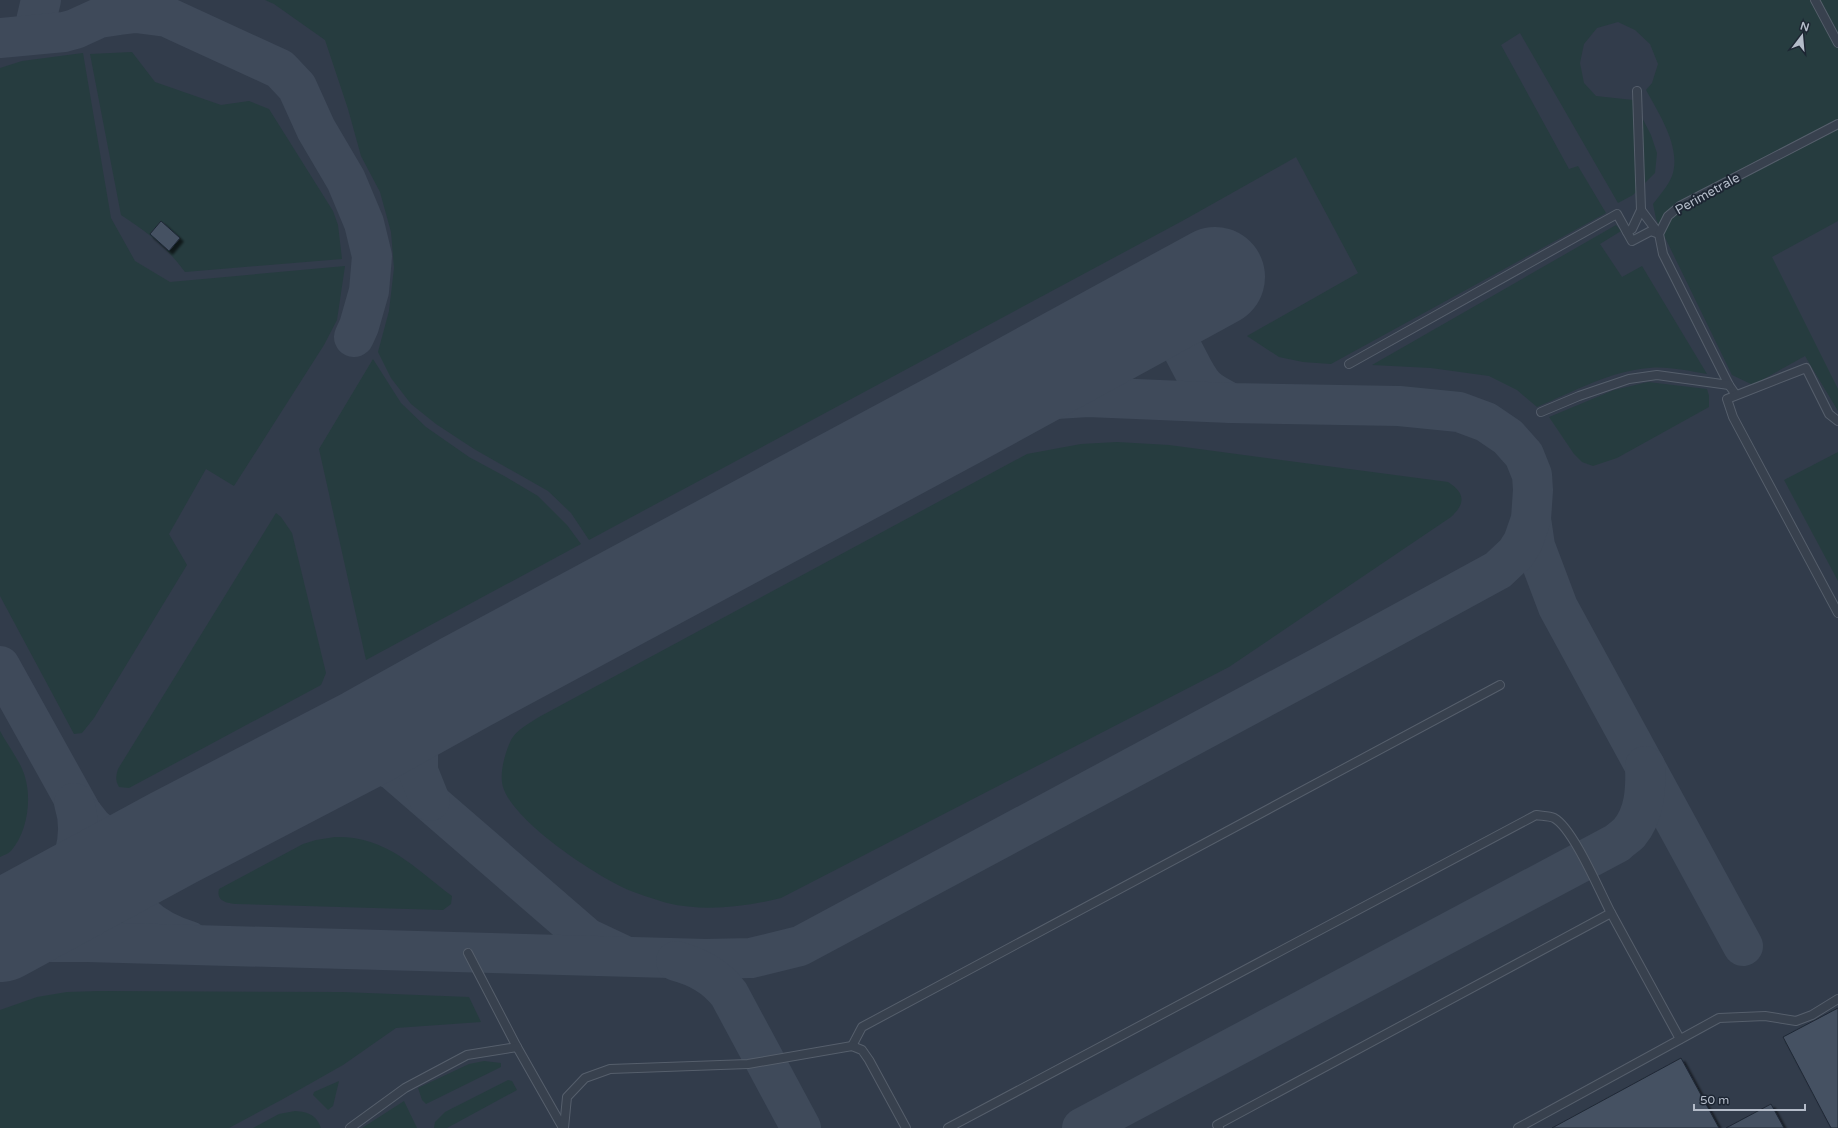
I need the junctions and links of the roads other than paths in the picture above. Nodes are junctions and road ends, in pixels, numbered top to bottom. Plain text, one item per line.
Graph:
1 (1815, 0) edge
2 (1838, 43) edge
3 (1637, 91) dead end
4 (1838, 124) edge
5 (1641, 210) junction
6 (1627, 232) junction
7 (1659, 234) junction
8 (1349, 364) dead end
9 (1729, 385) junction
10 (1736, 395) junction
11 (1541, 412) dead end
12 (1838, 421) edge
13 (1838, 613) edge
14 (1500, 685) dead end
15 (1611, 913) junction
16 (468, 953) dead end
17 (1838, 999) edge
18 (1680, 1039) junction
19 (852, 1046) junction
20 (517, 1047) junction
21 (1216, 1127) edge
22 (350, 1128) edge
23 (563, 1128) edge
24 (906, 1128) edge
25 (948, 1128) edge
26 (1518, 1128) edge

1 - 2 lane
3 - 5 lane
4 - 7 lane, Perimetrale
5 - 6 lane
5 - 7 lane
6 - 7 lane
6 - 8 lane
7 - 9 lane
9 - 10 lane
9 - 11 lane
10 - 12 lane
10 - 13 lane
14 - 19 lane
15 - 18 lane
15 - 21 lane
15 - 25 lane
16 - 20 lane
17 - 18 lane
18 - 26 lane
19 - 23 lane
19 - 24 lane
20 - 22 lane
20 - 23 lane

